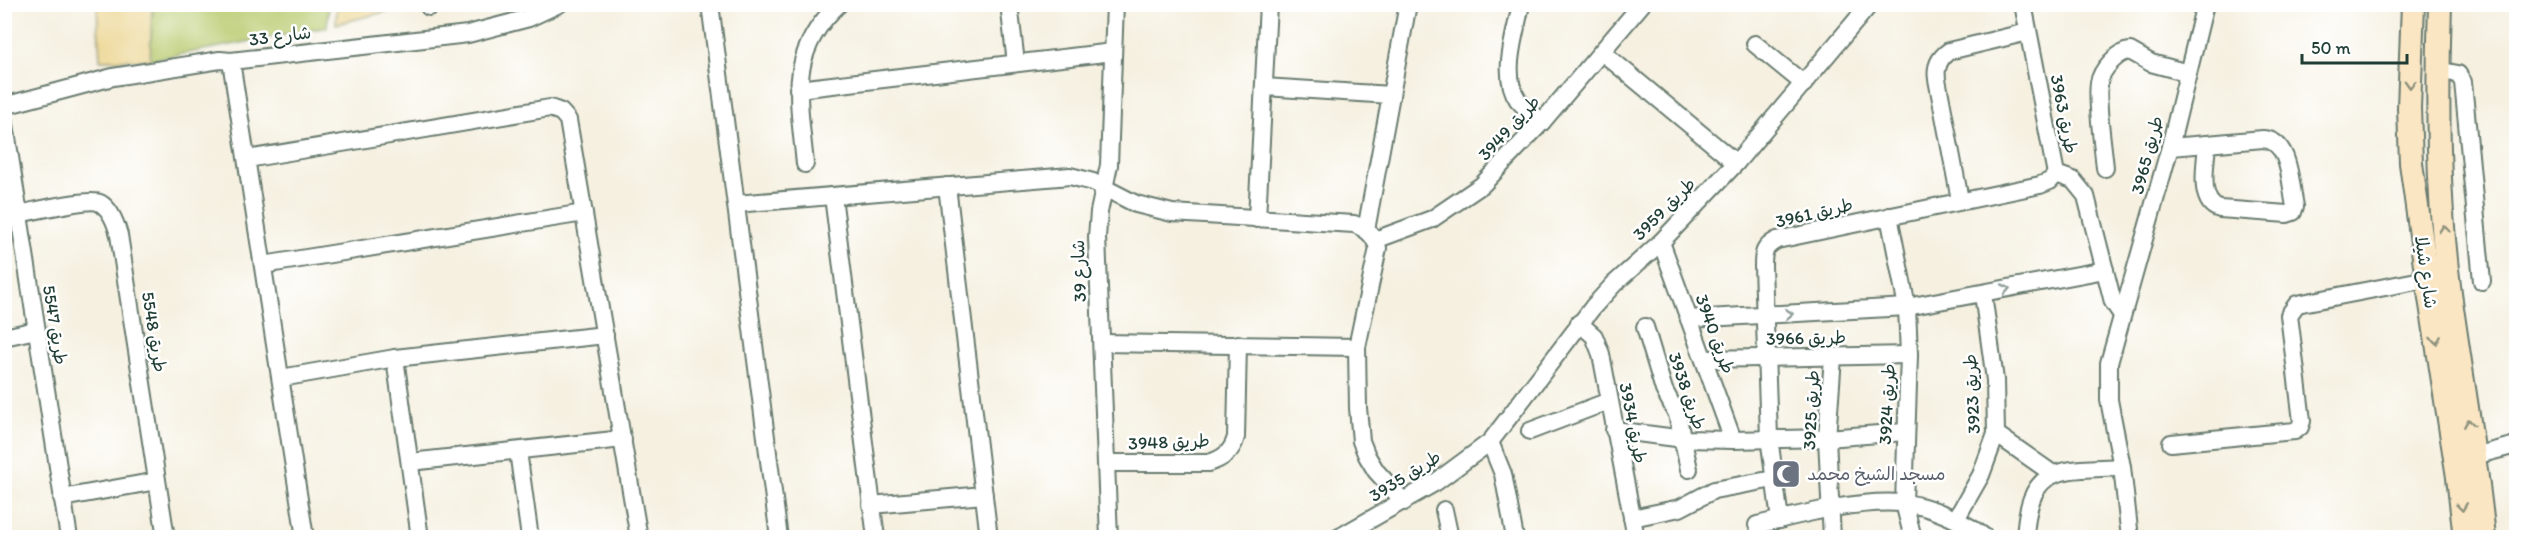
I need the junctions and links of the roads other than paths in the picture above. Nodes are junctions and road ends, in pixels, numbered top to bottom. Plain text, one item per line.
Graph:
1 (558, 4) edge
2 (710, 4) edge
3 (839, 4) edge
4 (1009, 4) edge
5 (1115, 4) edge
6 (1268, 4) edge
7 (1408, 4) edge
8 (1521, 4) edge
9 (1642, 4) edge
10 (1870, 4) edge
11 (2023, 4) edge
12 (2205, 4) edge
13 (2413, 4) edge
14 (2440, 4) edge
15 (2028, 32) junction
16 (1755, 44) dead end
17 (1113, 52) junction
18 (1602, 52) junction
19 (231, 62) junction
20 (1016, 63) junction
21 (2438, 70) junction
22 (2188, 73) junction
23 (1804, 84) junction
24 (1264, 87) junction
25 (798, 89) junction
26 (1391, 95) junction
27 (4, 105) edge
28 (4, 118) edge
29 (1542, 122) junction
30 (2207, 144) junction
31 (2170, 147) junction
32 (246, 159) junction
33 (1736, 163) junction
34 (805, 164) dead end
35 (2105, 168) dead end
36 (2056, 174) junction
37 (947, 186) junction
38 (1104, 188) junction
39 (833, 196) junction
40 (1960, 200) junction
41 (736, 204) junction
42 (584, 213) junction
43 (12, 216) edge
44 (1889, 216) junction
45 (1257, 219) junction
46 (1365, 231) junction
47 (1661, 242) junction
48 (263, 265) junction
49 (2105, 270) junction
50 (2427, 279) junction
51 (2482, 281) dead end
52 (1983, 294) junction
53 (1907, 307) junction
54 (1763, 315) junction
55 (2122, 315) junction
56 (1689, 319) junction
57 (1579, 323) junction
58 (1645, 327) dead end
59 (36, 330) junction
60 (605, 335) junction
61 (4, 337) edge
62 (1102, 343) junction
63 (1238, 344) junction
64 (1357, 348) junction
65 (1909, 355) junction
66 (1833, 357) junction
67 (395, 358) junction
68 (1766, 358) junction
69 (1704, 359) junction
70 (281, 378) junction
71 (1609, 401) junction
72 (1614, 430) junction
73 (1530, 431) dead end
74 (1905, 432) junction
75 (1996, 434) junction
76 (1768, 437) junction
77 (1827, 438) junction
78 (622, 439) junction
79 (1684, 439) junction
80 (1733, 440) junction
81 (1490, 442) junction
82 (2171, 443) dead end
83 (2517, 446) edge
84 (518, 451) junction
85 (2474, 456) junction
86 (410, 462) junction
87 (1107, 463) junction
88 (2122, 467) junction
89 (1689, 469) dead end
90 (2053, 474) junction
91 (1774, 479) junction
92 (157, 481) junction
93 (984, 495) junction
94 (62, 498) junction
95 (1404, 502) junction
96 (1904, 503) junction
97 (872, 506) junction
98 (1444, 510) dead end
99 (1830, 511) junction
100 (1632, 518) junction
101 (1956, 519) junction
102 (1780, 520) junction
103 (1757, 525) dead end
104 (69, 537) edge
105 (166, 537) edge
106 (305, 537) edge
107 (420, 537) edge
108 (530, 537) edge
109 (639, 537) edge
110 (779, 537) edge
111 (876, 537) edge
112 (989, 537) edge
113 (1110, 537) edge
114 (1338, 537) edge
115 (1450, 537) edge
116 (1515, 537) edge
117 (1636, 537) edge
118 (1832, 537) edge
119 (1913, 537) edge
120 (1986, 537) edge
121 (2025, 537) edge
122 (2130, 537) edge
123 (2465, 537) edge
124 (2484, 537) edge

1 - 19 street, شارع 33
2 - 41 street
3 - 25 street
4 - 20 street
5 - 17 street, شارع 39
6 - 24 street
7 - 26 street
8 - 29 street
9 - 18 street, طريق 3949
10 - 23 street, طريق 3959
11 - 15 street, طريق 3963
12 - 22 street, طريق 3965
13 -> 50 main road, شارع شيلا
14 - 21 main road, شارع شيلا
15 - 36 street, طريق 3963
15 - 40 street
16 - 23 street
17 - 20 street
17 - 38 street, شارع 39
18 - 29 street, طريق 3949
18 - 33 street
19 - 27 street, شارع 33
19 - 32 street
20 - 25 street
21 - 51 street
85 -> 21 main road, شارع شيلا
22 - 31 street, طريق 3965
22 - 35 street
23 - 33 street, طريق 3959
24 - 26 street
24 - 45 street
25 - 34 street
26 - 46 street
28 - 43 street, طريق 5547
29 - 46 street, طريق 3949
30 - 30 street
30 - 31 street
31 - 55 street, طريق 3965
32 - 42 street
32 - 48 street
33 - 47 street, طريق 3959
36 - 40 street, طريق 3961
36 - 49 street, طريق 3963
37 - 38 street, طريق 3949
37 - 39 street, طريق 3949
37 - 93 street
38 - 45 street, طريق 3949
38 - 62 street, شارع 39
39 - 41 street, طريق 3949
39 - 97 street
40 - 44 street, طريق 3961
41 - 110 street
42 - 48 street
42 - 60 street
43 - 59 street, طريق 5547
43 - 92 street, طريق 5548
44 - 53 street, طريق 3924
44 - 54 street, طريق 3961
45 - 46 street, طريق 3949
46 - 64 street
47 - 56 street, طريق 3940
47 - 57 street, طريق 3959
48 - 70 street
52 -> 49 street
49 - 55 street, طريق 3963
50 - 82 street
50 -> 123 main road, شارع شيلا
52 - 53 street
52 - 75 street, طريق 3923
54 -> 53 street
53 - 65 street, طريق 3924
54 - 56 street
54 - 68 street, طريق 3961
55 - 88 street
56 - 69 street, طريق 3940
57 - 71 street, طريق 3934
57 - 81 street, طريق 3959
58 - 79 street, طريق 3938
59 - 61 street
59 - 94 street, طريق 5547
60 - 67 street
60 - 78 street
62 - 63 street
62 - 87 street, شارع 39
63 - 64 street
63 - 87 street, طريق 3948
64 - 95 street
65 - 66 street, طريق 3966
65 - 74 street, طريق 3924
66 - 68 street, طريق 3966
66 - 77 street, طريق 3925
67 - 70 street
67 - 86 street
68 - 69 street, طريق 3966
68 - 76 street, طريق 3961
69 - 80 street, طريق 3940
70 - 106 street
71 - 72 street, طريق 3934
71 - 73 street
72 - 79 street
72 - 100 street, طريق 3934
74 - 77 street
74 - 96 street, طريق 3924
75 - 90 street
75 - 101 street, طريق 3923
76 - 77 street
76 - 80 street
76 - 91 street, طريق 3961
77 - 99 street, طريق 3925
78 - 84 street
78 - 109 street
79 - 80 street
79 - 89 street, طريق 3938
81 - 95 street, طريق 3935
81 - 116 street
83 - 85 street
84 - 86 street
84 - 108 street
85 - 124 main road, شارع شيلا
86 - 107 street
87 - 113 street, شارع 39
88 - 90 street
88 - 122 street
90 - 121 street
91 - 100 street
91 - 102 street, طريق 3961
92 - 94 street
92 - 105 street, طريق 5548
93 - 97 street
93 - 112 street
94 - 104 street, طريق 5547
95 - 114 street, طريق 3935
96 - 99 street
96 - 101 street
96 - 119 street, طريق 3924
97 - 111 street
98 - 115 street
99 - 102 street
99 - 118 street, طريق 3925
100 - 117 street, طريق 3934
101 - 120 street
102 - 103 street

